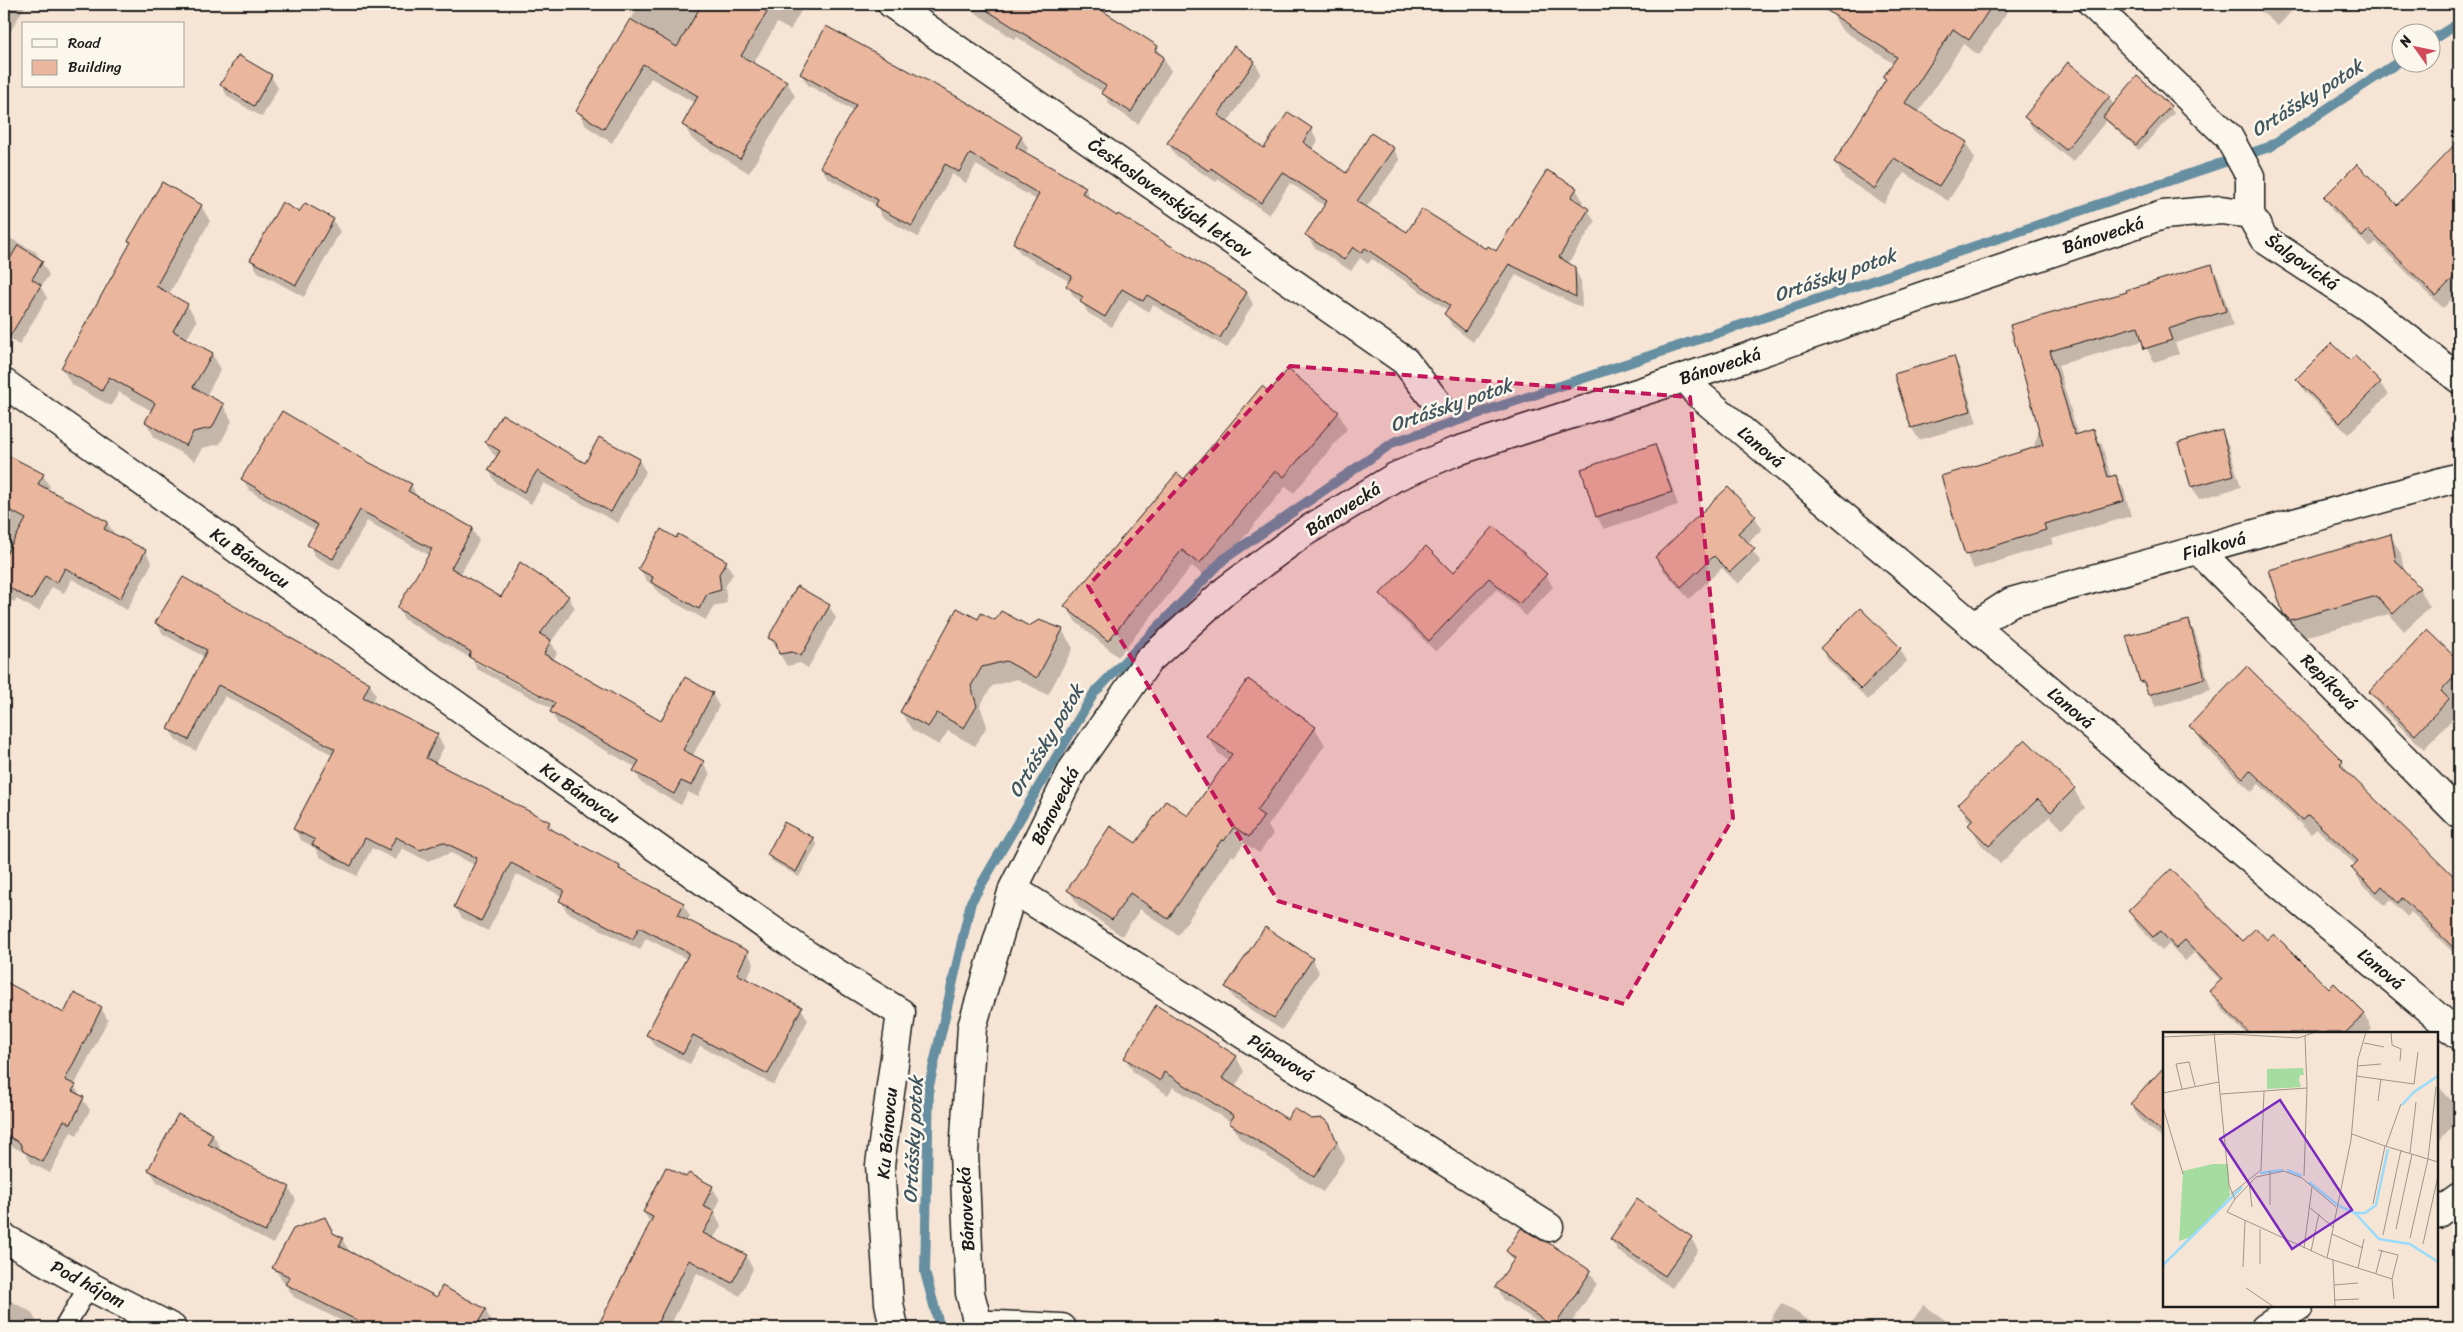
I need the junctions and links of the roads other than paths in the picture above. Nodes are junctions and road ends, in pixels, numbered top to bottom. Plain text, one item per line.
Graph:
1 (892, 4) edge
2 (2092, 4) edge
3 (2250, 214) junction
4 (1688, 377) junction
5 (2459, 379) edge
6 (4, 383) edge
7 (1437, 404) dead end
8 (2459, 478) edge
9 (2198, 550) junction
10 (1974, 626) junction
11 (2459, 814) edge
12 (1013, 889) junction
13 (2459, 1035) edge
14 (2459, 1198) edge
15 (2438, 1213) edge
16 (1549, 1227) dead end
17 (4, 1238) edge
18 (88, 1286) junction
19 (2297, 1307) edge
20 (978, 1326) edge
21 (64, 1328) edge
22 (172, 1328) edge
23 (894, 1328) edge
24 (1062, 1328) edge
25 (2265, 1328) edge

1 - 7 street, Československých letcov
2 - 3 street, Šalgovická
3 - 4 street, Bánovecká
3 - 5 street, Šalgovická
4 - 10 street, Ľanová
4 - 12 street, Bánovecká
6 - 23 street, Ku Bánovcu
8 - 9 street, Fialková
9 - 10 street, Fialková
9 - 11 street, Repíková
10 - 13 street, Ľanová
12 - 16 street, Púpavová
12 - 20 street, Bánovecká
14 - 15 street
17 - 18 street, Pod hájom
18 - 21 lane
18 - 22 street, Pod hájom
19 - 25 street
20 - 24 street

